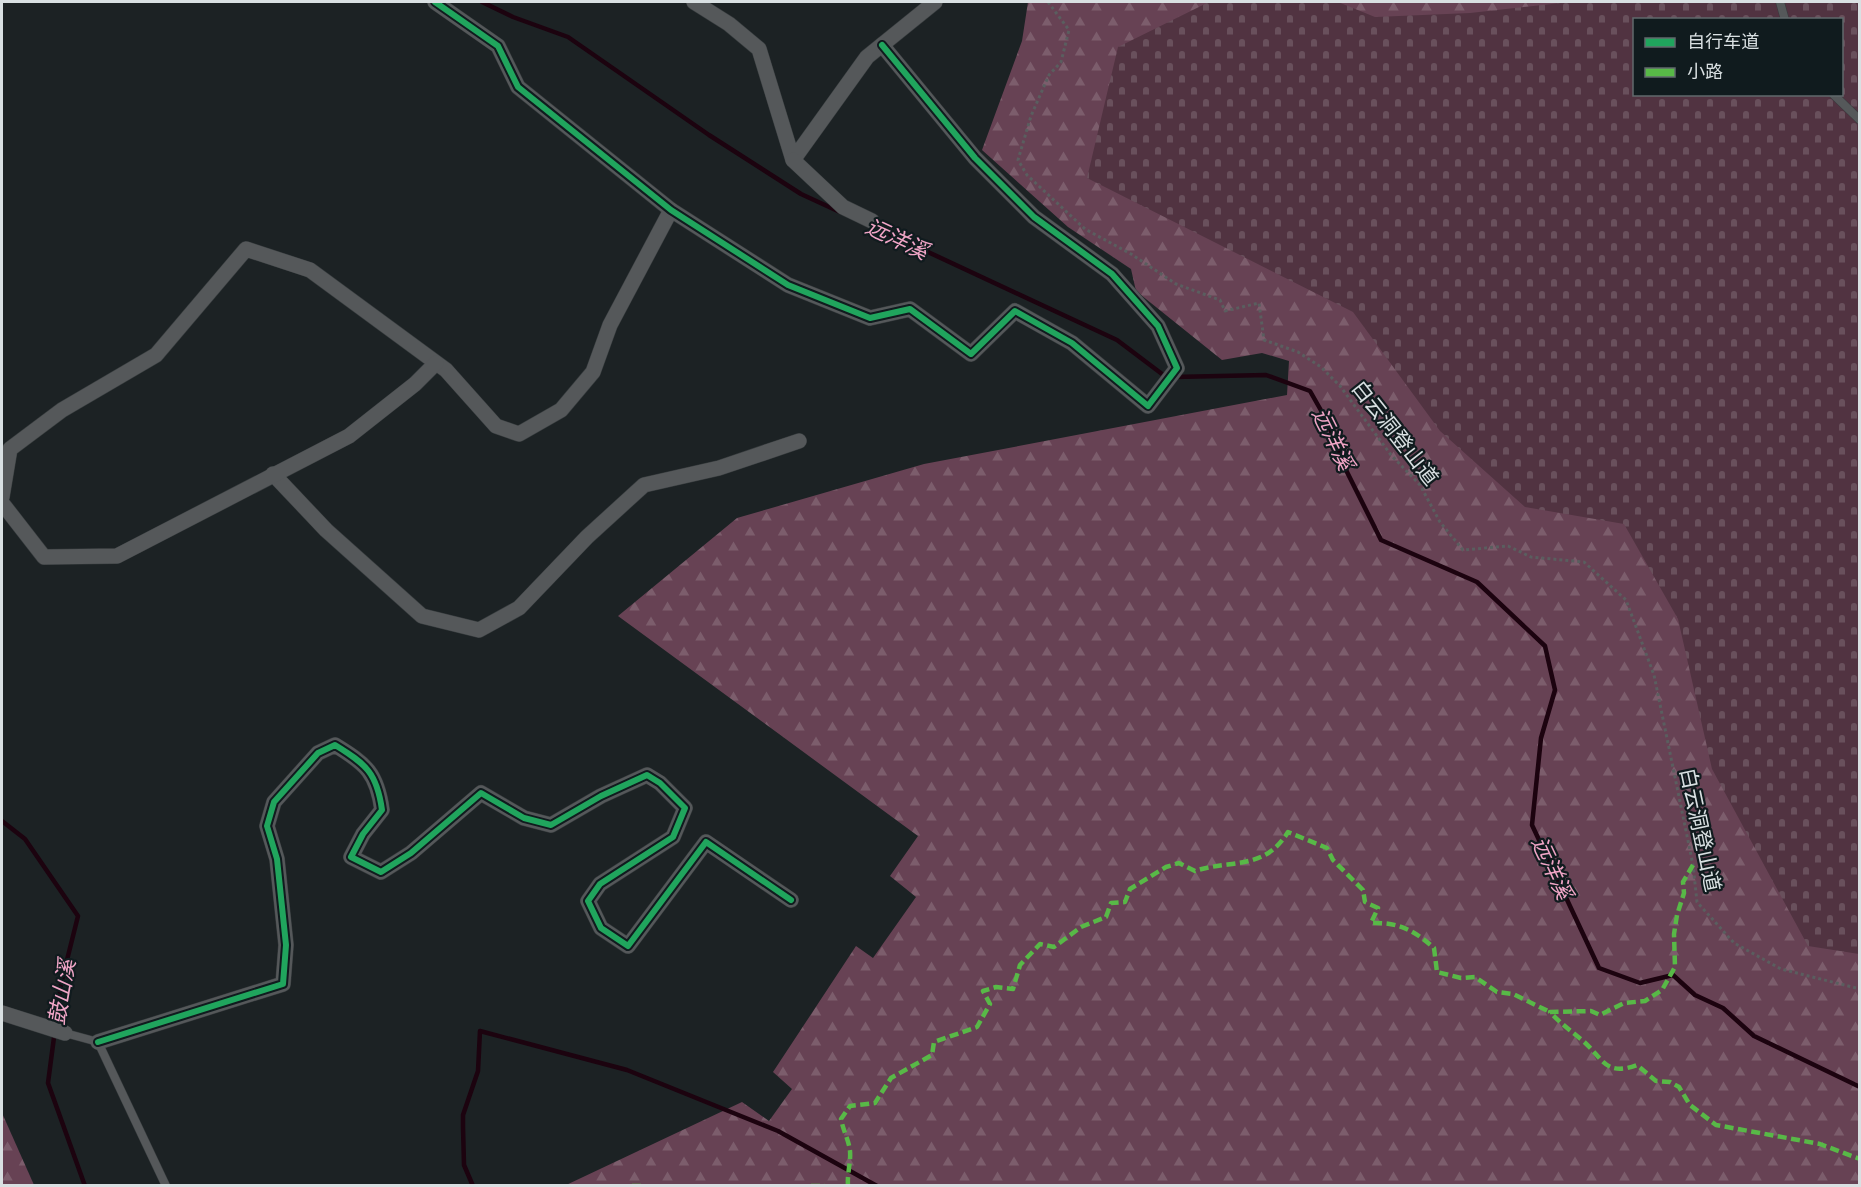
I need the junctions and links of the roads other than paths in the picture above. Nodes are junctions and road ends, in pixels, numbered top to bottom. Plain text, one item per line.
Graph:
1 (435, 2) edge
2 (694, 2) edge
3 (1780, 2) edge
4 (926, 4) edge
5 (1784, 18) edge
6 (882, 45) junction
7 (1835, 96) edge
8 (1860, 120) edge
9 (793, 160) junction
10 (671, 210) junction
11 (872, 221) dead end
12 (436, 363) junction
13 (799, 441) dead end
14 (273, 474) junction
15 (2, 497) edge
16 (2, 503) edge
17 (791, 900) dead end
18 (2, 1013) edge
19 (64, 1033) joint
20 (98, 1042) junction
21 (165, 1185) edge

1 - 10 street
2 - 9 street
3 - 5 lane
4 - 6 street
6 - 9 street
6 - 10 street
7 - 8 lane
9 - 11 street
10 - 12 street
12 - 14 street
12 - 15 street
13 - 14 street
14 - 16 street
17 - 20 street
18 - 19 street
19 - 20 lane
20 - 21 lane

